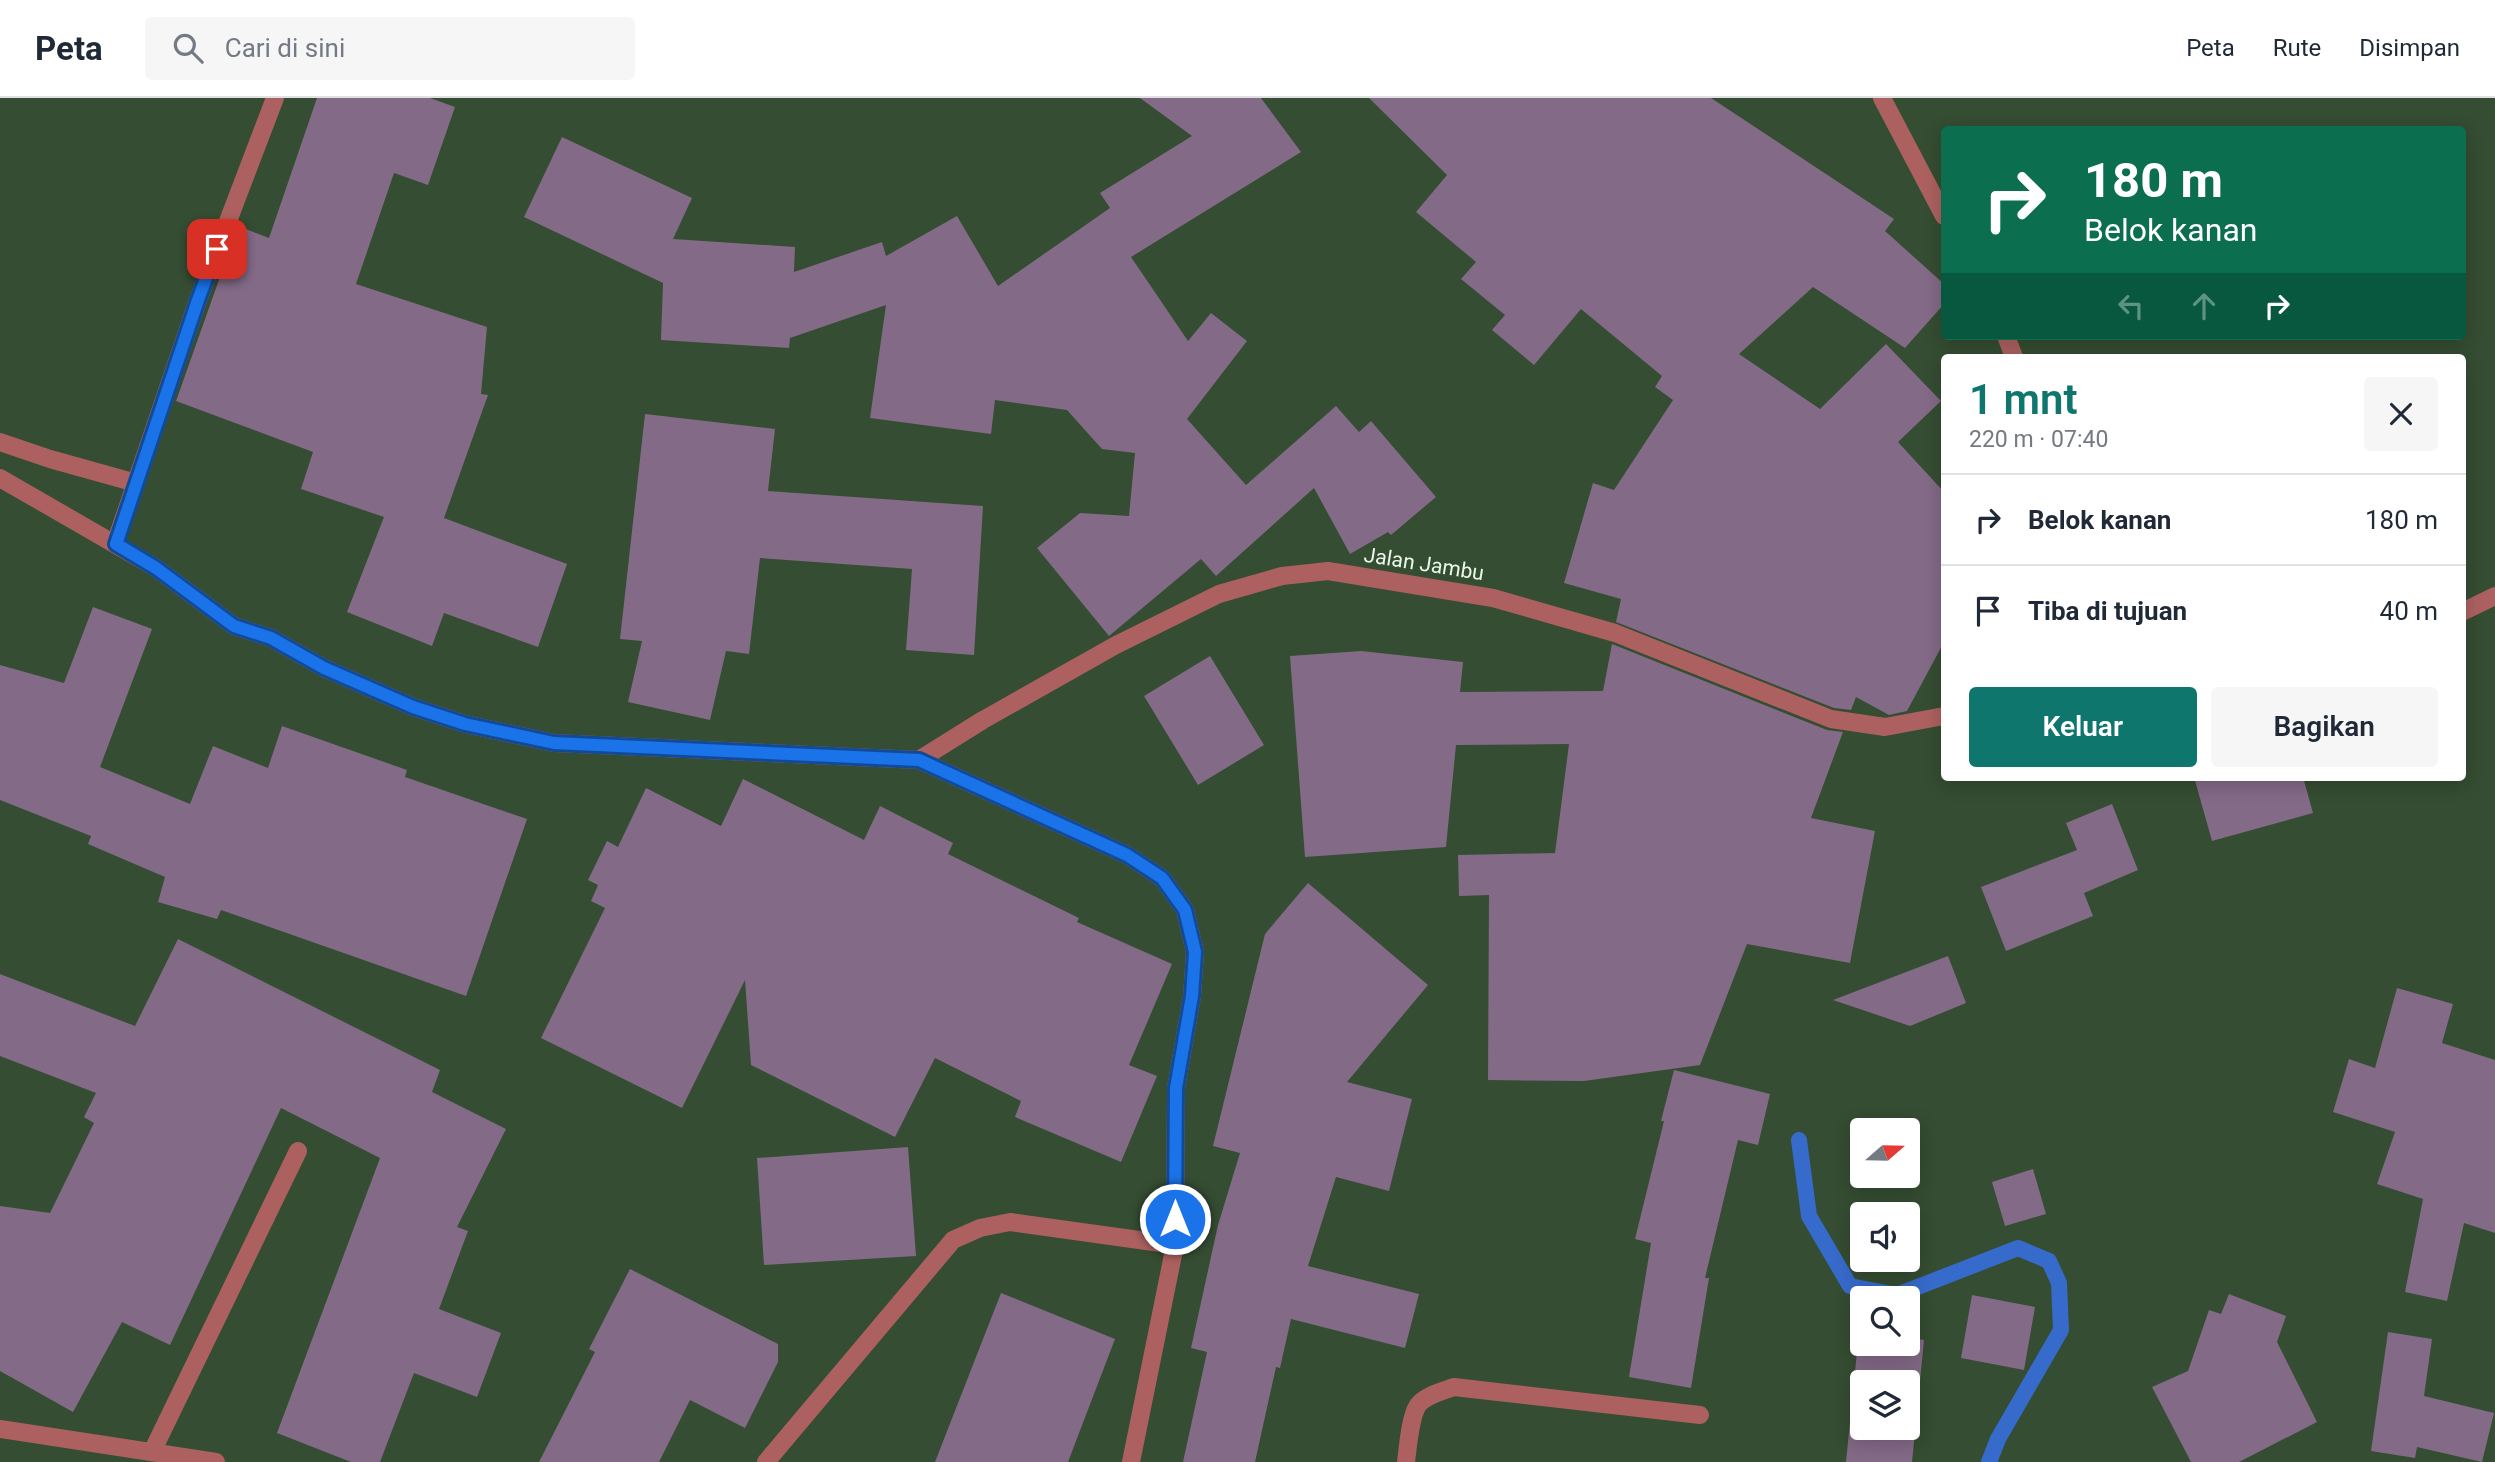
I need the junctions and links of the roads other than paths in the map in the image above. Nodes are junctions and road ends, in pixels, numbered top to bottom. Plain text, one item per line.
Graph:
1 (275, 98) edge
2 (1882, 98) edge
3 (1941, 210) edge
4 (0, 442) edge
5 (0, 478) edge
6 (136, 483) junction
7 (116, 544) junction
8 (2495, 596) edge
9 (2466, 610) edge
10 (1941, 717) edge
11 (919, 760) junction
12 (298, 1151) dead end
13 (1175, 1245) junction
14 (1700, 1415) dead end
15 (0, 1429) edge
16 (152, 1452) junction
17 (216, 1462) edge
18 (766, 1462) edge
19 (1131, 1462) edge
20 (1406, 1462) edge

1 - 6 street
2 - 3 street
4 - 6 street
5 - 7 street
6 - 7 street
7 - 11 street
8 - 9 street
10 - 11 street, Jalan Jambu
11 - 13 street
12 - 16 street
13 - 18 street
13 - 19 street
14 - 20 street
15 - 16 street
16 - 17 street

